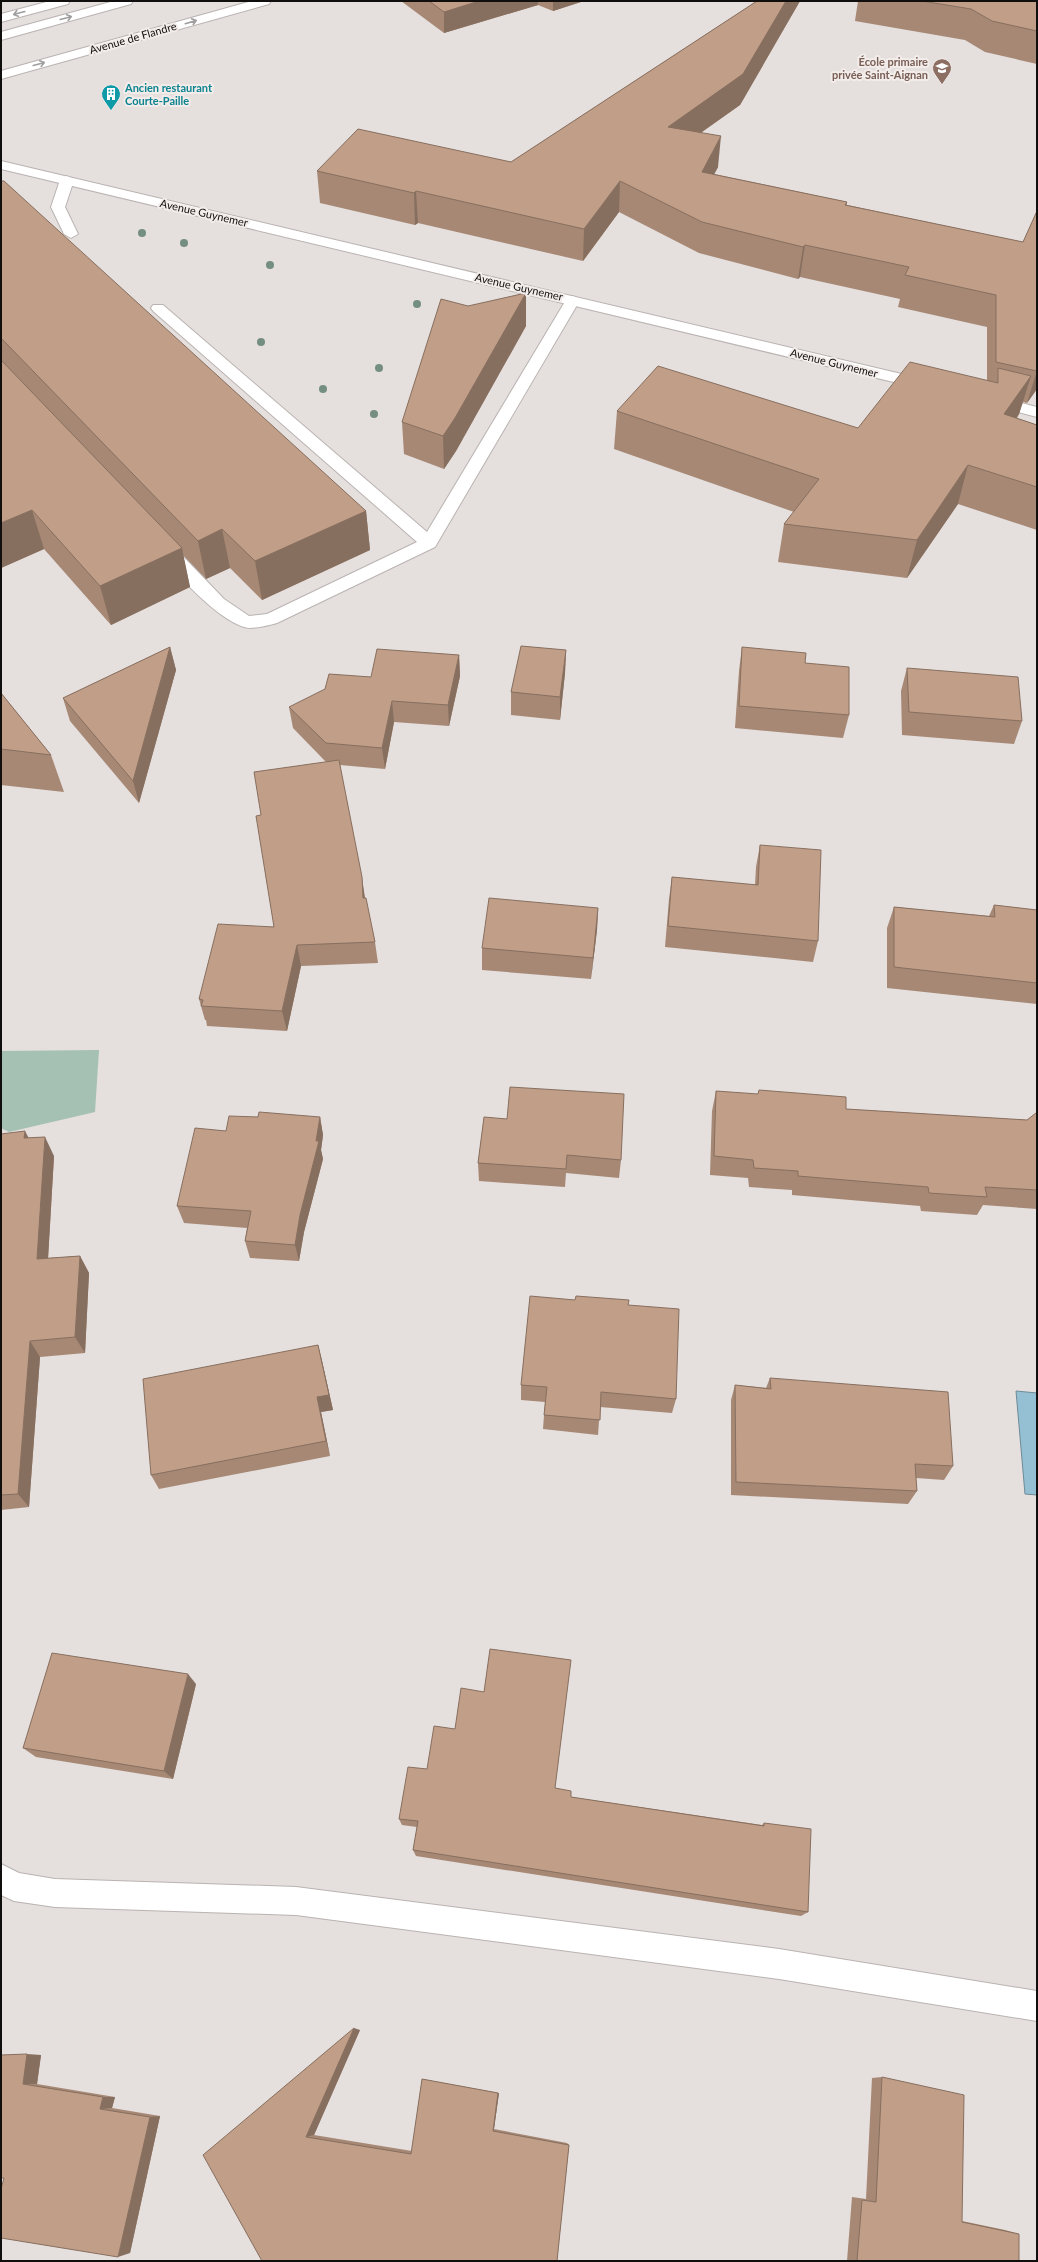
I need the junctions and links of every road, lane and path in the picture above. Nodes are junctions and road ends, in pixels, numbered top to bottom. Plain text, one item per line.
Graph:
1 (64, 1) edge
2 (127, 1) edge
3 (265, 1) edge
4 (1, 18) edge
5 (1, 36) edge
6 (1, 75) edge
7 (1, 165) edge
8 (67, 180) junction
9 (71, 234) dead end
10 (573, 300) junction
11 (158, 308) dead end
12 (940, 388) edge
13 (978, 397) edge
14 (1037, 412) edge
15 (158, 541) edge
16 (429, 543) junction
17 (1, 1878) edge
18 (1037, 2006) edge

1 -> 4 street
5 -> 2 street
6 -> 3 street, Avenue de Flandre
7 - 8 street, Avenue Guynemer
8 - 9 street
8 - 10 street, Avenue Guynemer
10 - 12 street, Avenue Guynemer
10 - 16 street
11 - 16 street
13 - 14 street
15 - 16 street
17 - 18 street

